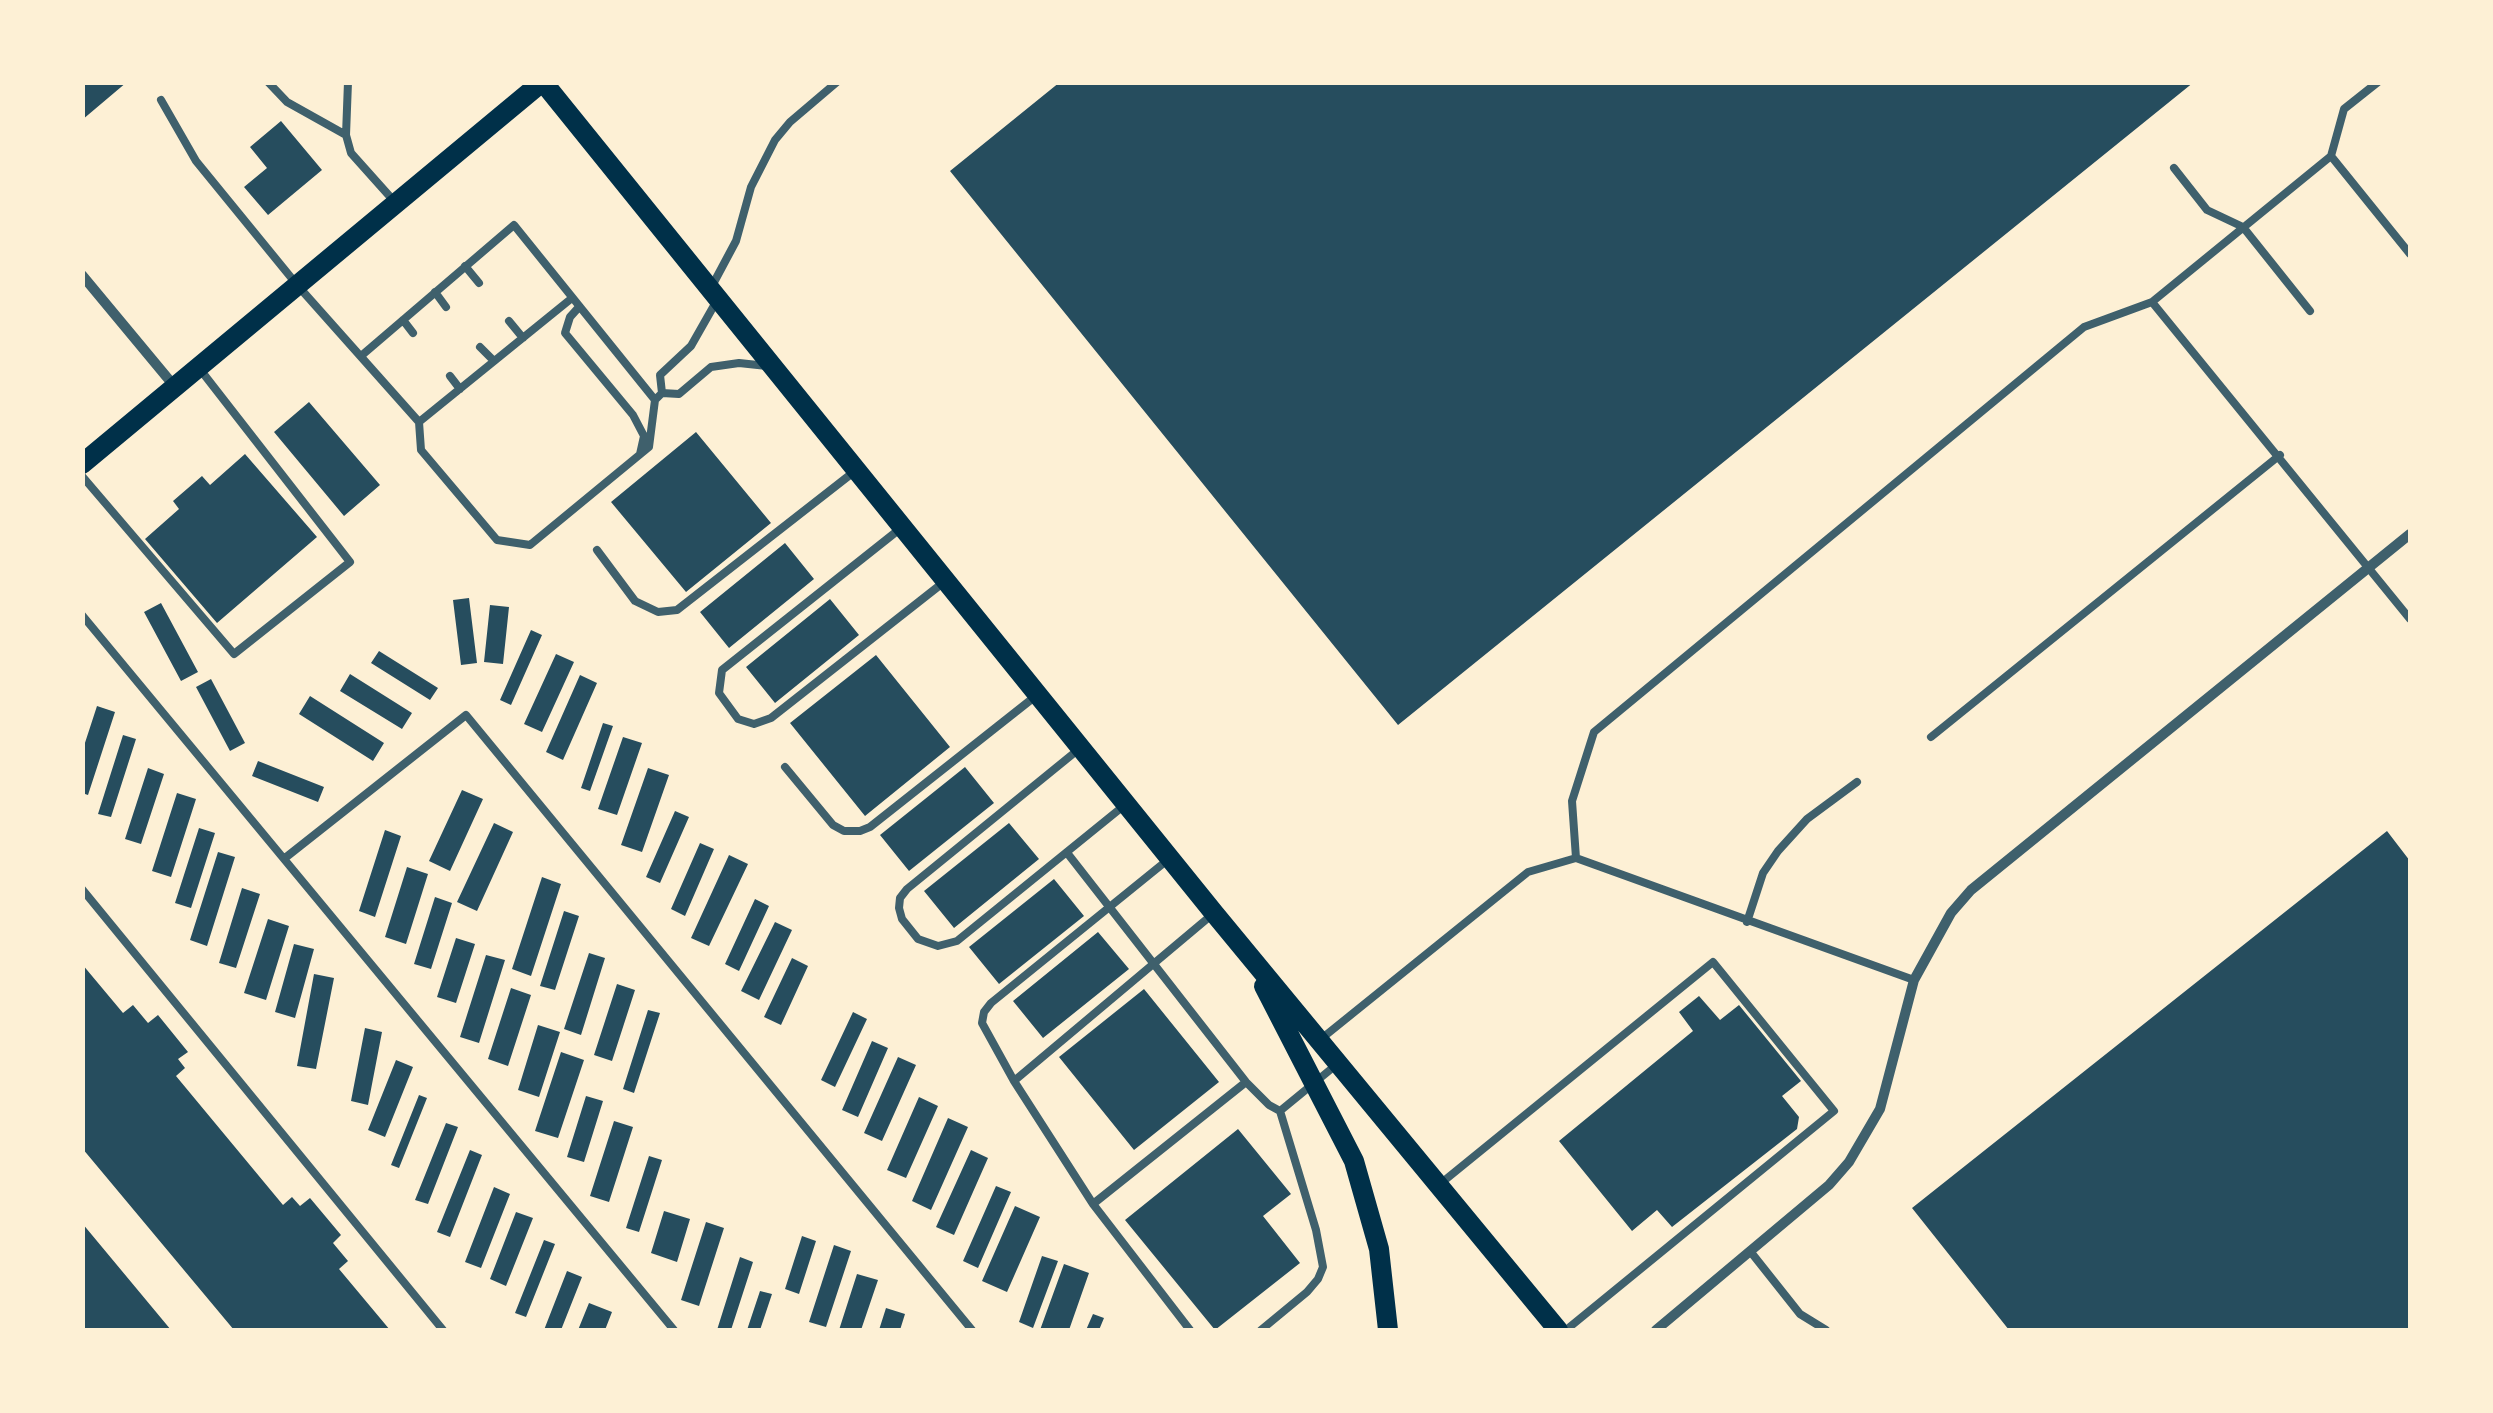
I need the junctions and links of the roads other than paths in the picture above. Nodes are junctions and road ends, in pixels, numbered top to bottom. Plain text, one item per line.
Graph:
1 (268, 82) edge
2 (348, 82) edge
3 (542, 82) edge
4 (837, 82) edge
5 (2378, 82) edge
6 (161, 100) dead end
7 (346, 135) junction
8 (2331, 156) junction
9 (2174, 168) dead end
10 (396, 204) junction
11 (2243, 227) junction
12 (2410, 254) edge
13 (465, 266) junction
14 (82, 275) edge
15 (479, 284) dead end
16 (298, 286) junction
17 (435, 292) junction
18 (713, 294) junction
19 (572, 298) junction
20 (2152, 302) junction
21 (446, 306) dead end
22 (580, 308) junction
23 (2310, 311) dead end
24 (403, 320) junction
25 (509, 321) dead end
26 (413, 333) dead end
27 (523, 338) junction
28 (480, 347) dead end
29 (361, 356) junction
30 (494, 362) junction
31 (771, 366) junction
32 (199, 368) junction
33 (450, 376) dead end
34 (175, 387) junction
35 (460, 389) junction
36 (658, 397) junction
37 (419, 422) junction
38 (640, 454) junction
39 (2280, 455) junction
40 (82, 464) edge
41 (855, 471) junction
42 (82, 476) edge
43 (901, 528) junction
44 (2410, 534) edge
45 (598, 550) dead end
46 (2370, 567) junction
47 (944, 581) junction
48 (82, 615) edge
49 (2410, 619) edge
50 (1037, 694) junction
51 (1930, 737) dead end
52 (1080, 748) junction
53 (786, 767) dead end
54 (1857, 782) dead end
55 (1126, 804) junction
56 (1068, 854) junction
57 (284, 858) junction
58 (1170, 858) junction
59 (1576, 858) junction
60 (82, 889) edge
61 (1109, 908) junction
62 (1214, 913) junction
63 (1747, 922) junction
64 (1246, 953) junction
65 (1154, 964) junction
66 (1914, 980) junction
67 (1320, 1039) junction
68 (1340, 1062) junction
69 (1014, 1082) junction
70 (1246, 1082) junction
71 (1315, 1082) junction
72 (1280, 1112) junction
73 (1439, 1185) junction
74 (1094, 1204) junction
75 (1750, 1251) junction
76 (443, 1330) edge
77 (674, 1330) edge
78 (972, 1330) edge
79 (1190, 1330) edge
80 (1261, 1330) edge
81 (1388, 1330) edge
82 (1558, 1330) edge
83 (1566, 1330) edge
84 (1656, 1330) edge
85 (1826, 1330) edge

1 - 7 lane
2 - 7 lane
3 - 10 main road
3 - 18 main road
4 - 18 lane
5 - 8 lane
6 - 16 lane
7 - 10 lane
8 - 11 lane
8 - 12 lane
9 - 11 lane
10 - 16 main road
11 - 20 lane
11 - 23 lane
13 - 15 lane
13 - 17 lane
13 - 19 lane
14 - 34 street
16 - 29 lane
16 - 32 main road
17 - 21 lane
17 - 24 lane
18 - 31 main road
18 - 36 lane
19 - 22 lane
19 - 27 lane
20 - 39 lane
20 - 59 lane
22 - 36 lane
22 - 38 lane
24 - 26 lane
24 - 29 lane
25 - 27 lane
27 - 30 lane
28 - 30 lane
29 - 37 lane
30 - 35 lane
31 - 36 lane
31 - 41 main road
32 - 34 main road
32 - 42 lane
33 - 35 lane
34 - 40 main road
35 - 37 lane
36 - 38 lane
37 - 38 lane
39 - 46 lane
39 - 51 lane
41 - 43 main road
41 - 45 lane
43 - 47 main road
43 - 47 lane
44 - 46 street
46 - 49 lane
46 - 66 street
47 - 50 main road
48 - 57 lane
50 - 52 main road
50 - 53 lane
52 - 55 main road
52 - 56 lane
54 - 63 lane
55 - 56 lane
55 - 58 main road
56 - 61 lane
57 - 77 lane
57 - 78 lane
58 - 61 lane
58 - 62 main road
59 - 63 lane
59 - 67 lane
60 - 76 lane
61 - 65 lane
61 - 69 lane
62 - 64 main road
62 - 65 lane
63 - 66 lane
64 - 67 main road
64 - 71 main road
65 - 69 lane
65 - 70 lane
66 - 75 street
67 - 68 main road
68 - 71 lane
68 - 73 main road
69 - 74 lane
70 - 72 lane
70 - 74 lane
71 - 72 lane
71 - 81 main road
72 - 80 lane
73 - 82 main road
73 - 83 lane
74 - 79 lane
75 - 84 street
75 - 85 lane

